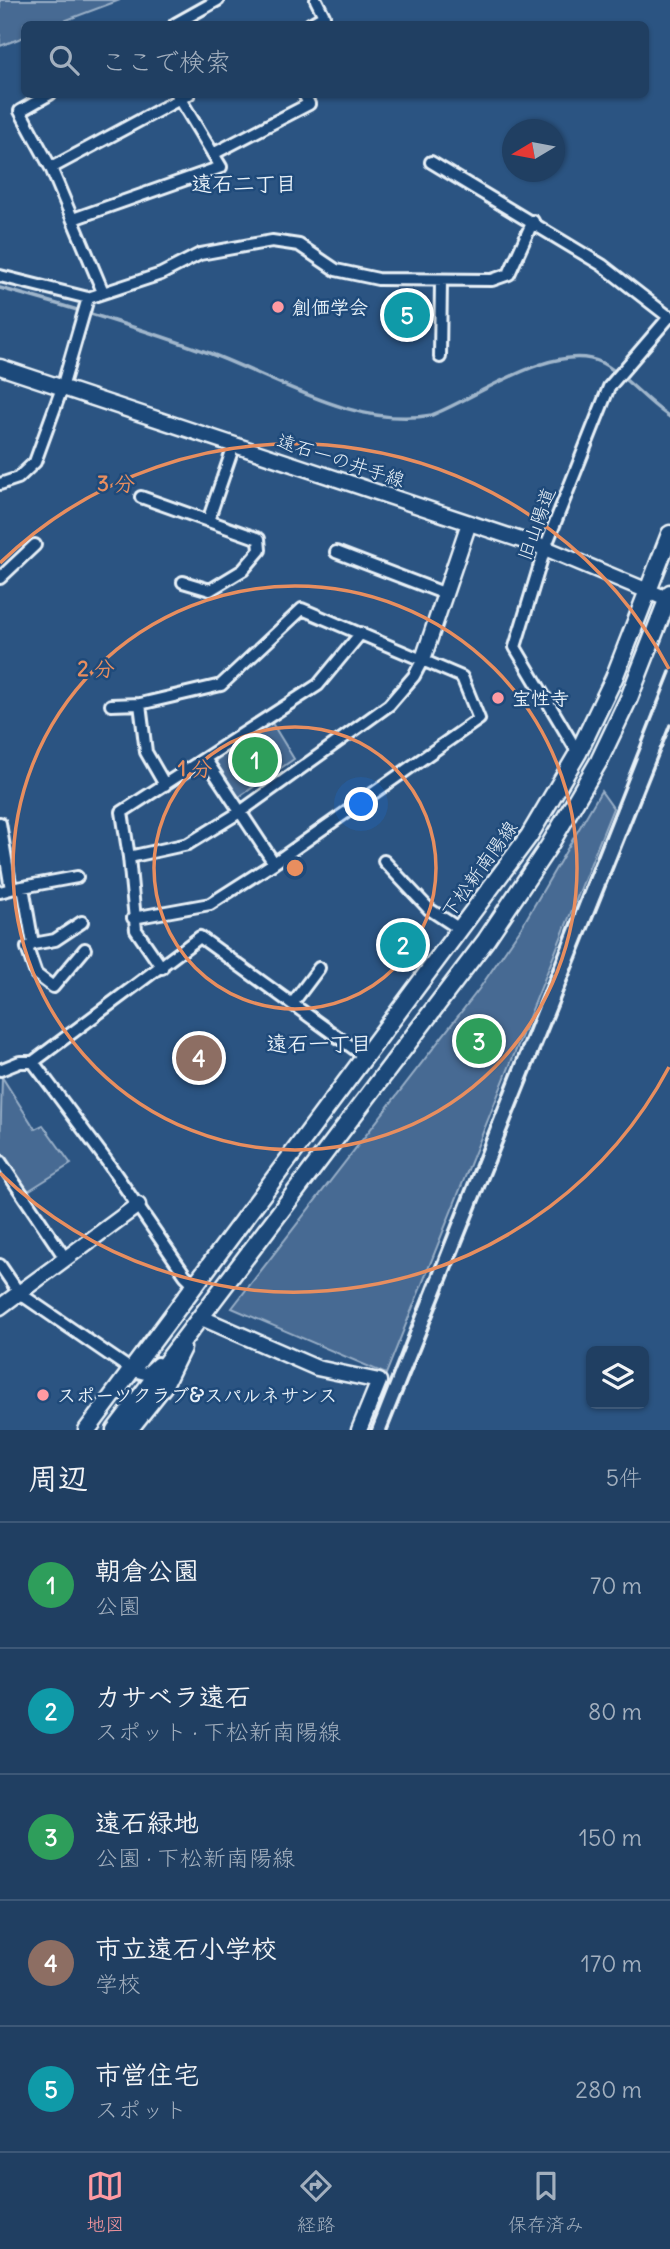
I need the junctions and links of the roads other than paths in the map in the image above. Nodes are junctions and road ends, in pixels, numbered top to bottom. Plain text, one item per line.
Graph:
1 (218, 0) edge
2 (316, 0) edge
3 (180, 21) edge
4 (315, 21) edge
5 (43, 98) edge
6 (178, 98) edge
7 (183, 98) edge
8 (306, 98) edge
9 (213, 154) junction
10 (432, 162) dead end
11 (51, 168) junction
12 (72, 219) junction
13 (533, 221) junction
14 (0, 275) edge
15 (441, 281) junction
16 (103, 292) junction
17 (88, 298) junction
18 (669, 317) edge
19 (440, 358) dead end
20 (0, 367) edge
21 (62, 388) junction
22 (234, 445) junction
23 (0, 484) edge
24 (141, 497) dead end
25 (208, 521) junction
26 (469, 523) junction
27 (670, 534) edge
28 (35, 545) dead end
29 (545, 548) junction
30 (336, 552) dead end
31 (0, 578) edge
32 (183, 582) dead end
33 (648, 590) junction
34 (446, 594) junction
35 (669, 596) edge
36 (361, 633) junction
37 (423, 659) junction
38 (139, 704) junction
39 (111, 705) dead end
40 (578, 753) junction
41 (206, 760) junction
42 (165, 785) junction
43 (240, 812) junction
44 (0, 823) edge
45 (130, 857) junction
46 (384, 861) dead end
47 (274, 863) junction
48 (76, 877) dead end
49 (11, 890) edge
50 (134, 918) junction
51 (82, 922) dead end
52 (461, 930) junction
53 (33, 944) junction
54 (85, 949) dead end
55 (162, 968) junction
56 (319, 968) dead end
57 (292, 1004) junction
58 (364, 1056) junction
59 (33, 1062) junction
60 (0, 1070) edge
61 (0, 1161) edge
62 (138, 1205) junction
63 (65, 1258) junction
64 (0, 1265) edge
65 (195, 1285) junction
66 (19, 1293) junction
67 (0, 1307) edge
68 (202, 1318) junction
69 (190, 1334) junction
70 (133, 1371) junction
71 (87, 1430) edge
72 (115, 1430) edge
73 (130, 1430) edge
74 (359, 1430) edge

1 - 3 street
2 - 4 street
5 - 11 street
6 - 11 street
7 - 9 street
8 - 9 street
9 - 12 street
10 - 13 street
11 - 12 street
12 - 16 street
13 - 15 street
13 - 18 street
14 - 17 street
15 - 16 street
15 - 19 street
16 - 17 street
17 - 21 street
18 - 29 street, 旧山陽道
20 - 21 street, 遠石一の井手線
21 - 22 street, 遠石一の井手線
21 - 23 street
22 - 25 street
22 - 26 street, 遠石一の井手線
24 - 25 street
25 - 32 street
26 - 29 street, 遠石一の井手線
26 - 34 street
27 - 33 main road, 下松新南陽線
28 - 31 street
29 - 33 street, 遠石一の井手線
29 - 40 street, 旧山陽道
30 - 34 street
33 - 35 street, 遠石一の井手線
33 - 40 main road, 下松新南陽線
34 - 37 street
35 - 68 main road
36 - 37 street
36 - 38 street
36 - 41 street
37 - 43 street
37 - 47 street
38 - 39 street
38 - 42 street
40 - 52 main road, 下松新南陽線
41 - 42 street
41 - 43 street
42 - 45 street
43 - 45 street
43 - 47 street
44 - 49 street
45 - 50 street
46 - 52 street
47 - 50 street
48 - 49 street
49 - 53 street
50 - 55 street
51 - 53 street
52 - 58 main road, 下松新南陽線
53 - 54 street
55 - 57 street
55 - 59 street
56 - 57 street
57 - 58 street
58 - 65 main road, 下松新南陽線
59 - 60 street
59 - 62 street
61 - 63 street
62 - 63 street
62 - 65 street
63 - 66 street
64 - 66 street
65 - 70 main road, 下松新南陽線
66 - 67 street
66 - 70 street
68 - 69 main road
68 - 74 street
69 - 70 street
69 - 72 main road
69 - 73 street
70 - 71 main road, 下松新南陽線

